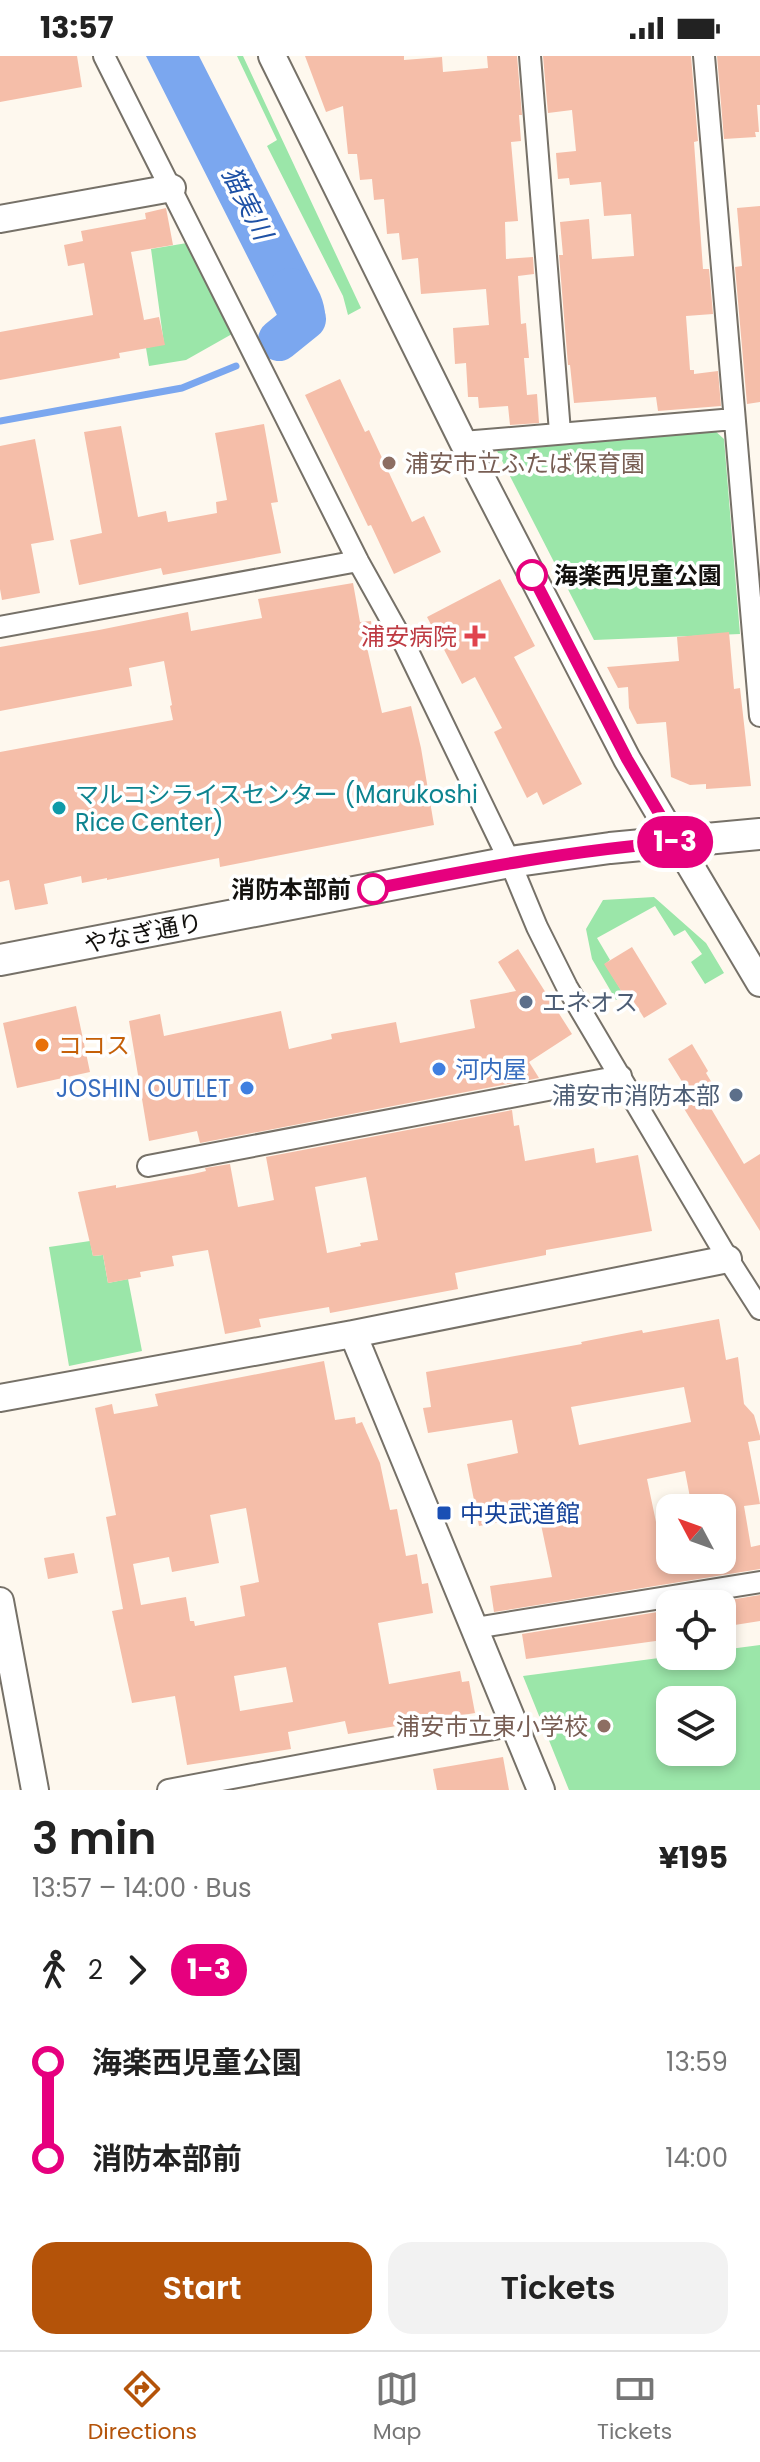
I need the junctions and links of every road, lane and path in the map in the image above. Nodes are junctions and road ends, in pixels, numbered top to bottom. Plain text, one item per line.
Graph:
1 (104, 56) edge
2 (272, 56) edge
3 (530, 56) edge
4 (704, 56) edge
5 (172, 188) junction
6 (0, 219) edge
7 (734, 419) junction
8 (560, 432) junction
9 (463, 442) junction
10 (358, 561) junction
11 (0, 627) edge
12 (760, 716) edge
13 (760, 834) edge
14 (676, 842) junction
15 (510, 862) junction
16 (0, 960) edge
17 (760, 983) edge
18 (621, 1076) junction
19 (148, 1166) dead end
20 (728, 1259) junction
21 (760, 1309) edge
22 (353, 1334) junction
23 (0, 1398) edge
24 (760, 1582) edge
25 (0, 1601) edge
26 (475, 1628) junction
27 (515, 1725) junction
28 (35, 1790) edge
29 (168, 1790) edge
30 (541, 1790) edge

1 - 5 street
2 - 9 street
3 - 8 street
4 - 7 street
5 - 6 street
5 - 10 street
7 - 8 street
7 - 12 street
8 - 9 street
9 - 14 street
10 - 11 street
10 - 15 street
13 - 14 main road, やなぎ通り
14 - 15 main road, やなぎ通り
14 - 17 street
15 - 16 main road, やなぎ通り
15 - 18 street
18 - 19 street
18 - 20 street
20 - 21 street
20 - 22 street
22 - 23 street
22 - 26 street
24 - 26 street
25 - 28 street
26 - 27 street
27 - 29 street
27 - 30 street

